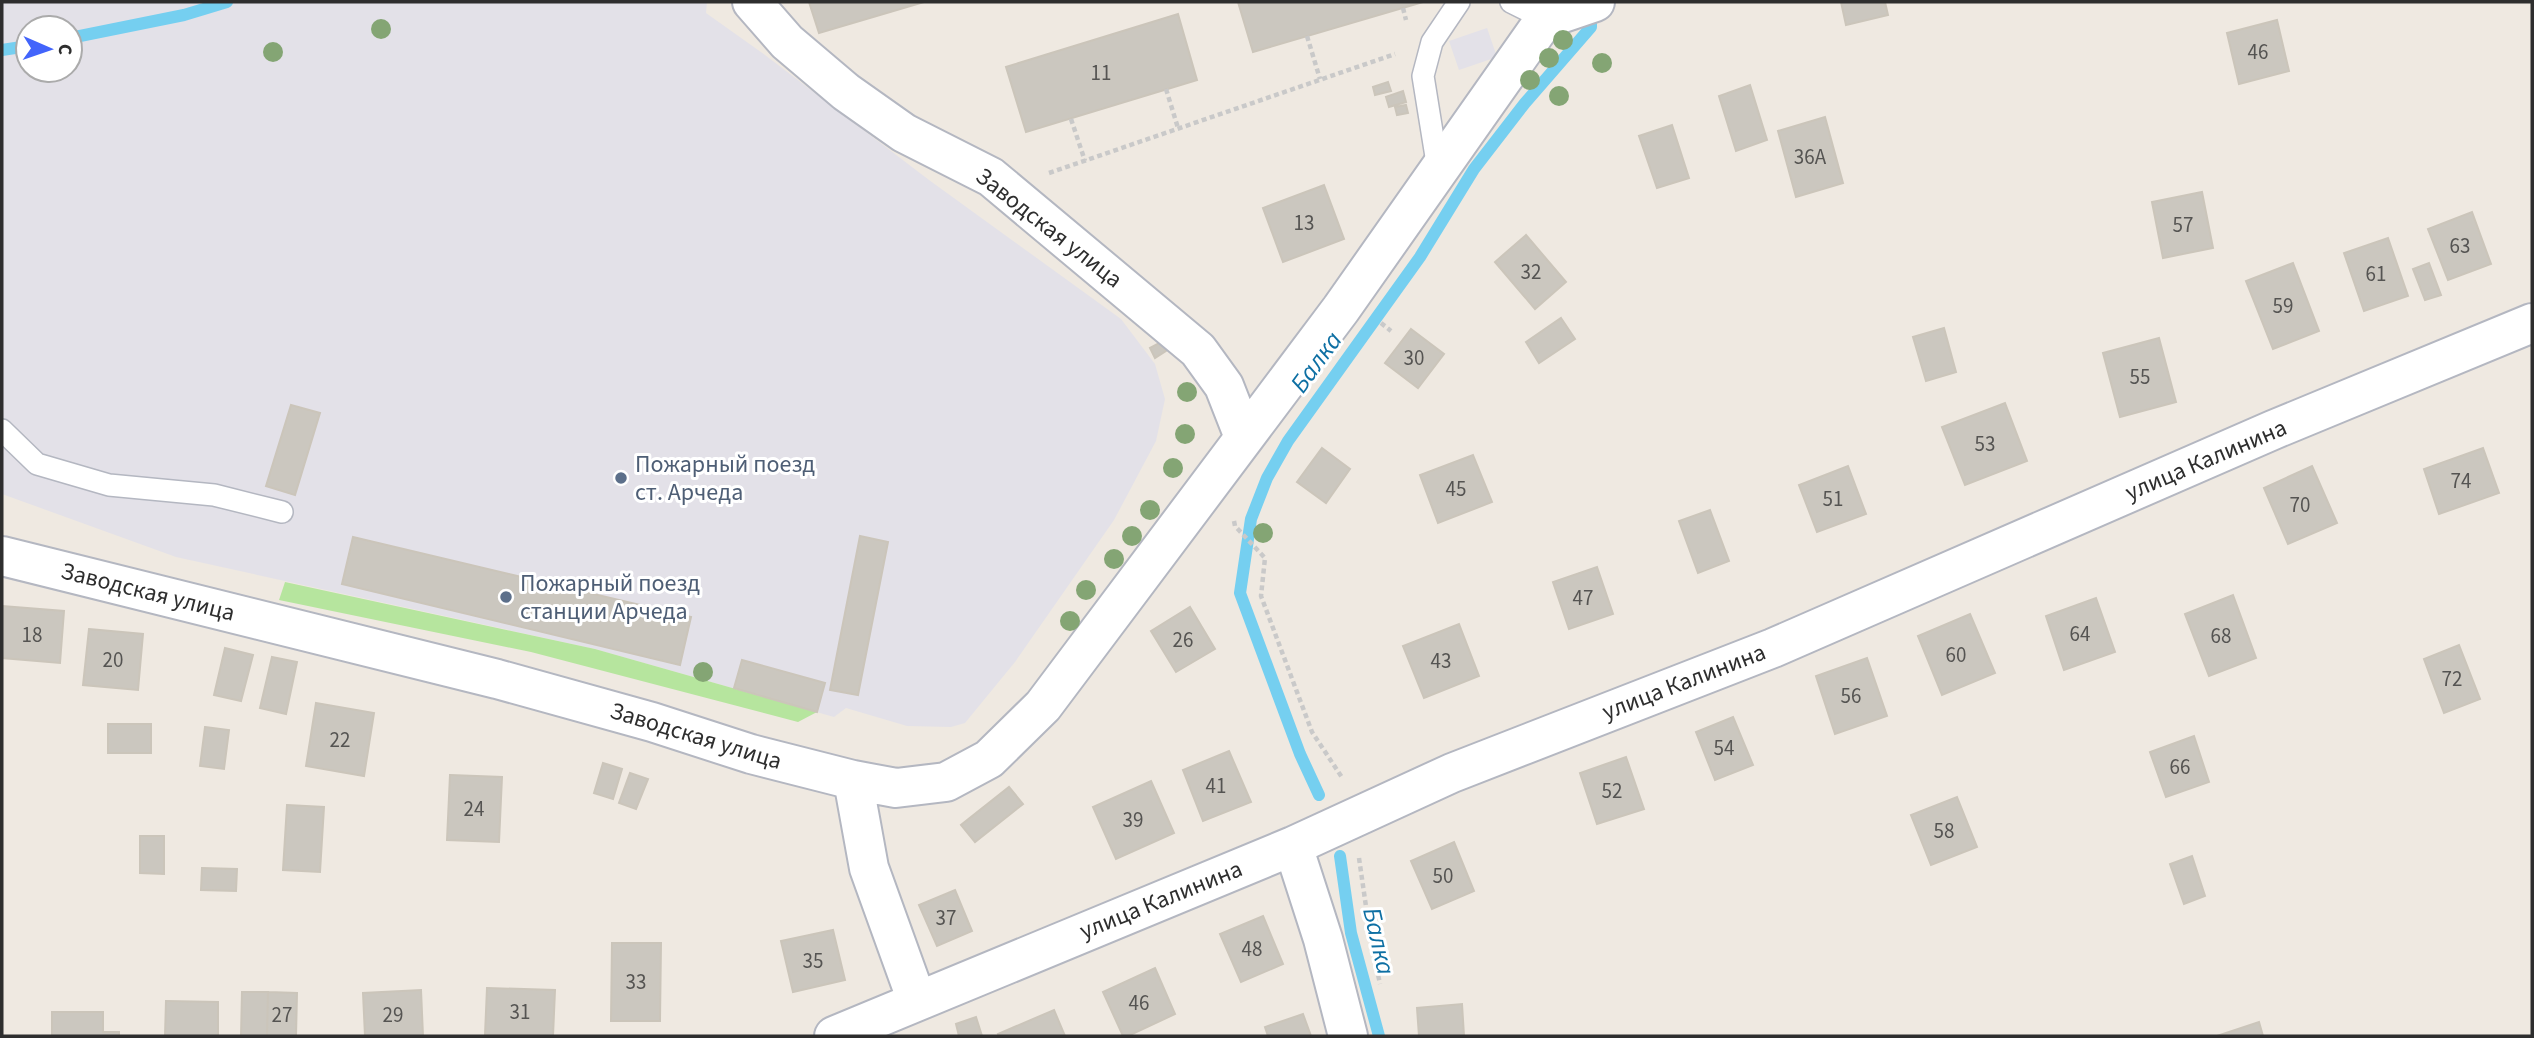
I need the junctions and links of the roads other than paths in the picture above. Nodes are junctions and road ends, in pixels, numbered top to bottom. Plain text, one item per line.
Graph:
1 (752, 2) edge
2 (1459, 2) edge
3 (1511, 2) edge
4 (1595, 2) edge
5 (1545, 19) junction
6 (1439, 171) junction
7 (2532, 323) edge
8 (2, 430) edge
9 (1244, 437) junction
10 (282, 512) dead end
11 (2, 556) edge
12 (853, 780) junction
13 (1293, 846) junction
14 (917, 1001) junction
15 (834, 1036) edge
16 (1348, 1036) edge

1 - 9 street, Заводская улица
2 - 6 lane
3 - 5 lane
4 - 5 street
5 - 6 street, Заводская улица
6 - 9 street, Заводская улица
7 - 13 street, улица Калинина
8 - 10 lane
9 - 12 street, Заводская улица
11 - 12 street, Заводская улица
12 - 14 street
13 - 14 street, улица Калинина
13 - 16 street
14 - 15 street, улица Калинина

